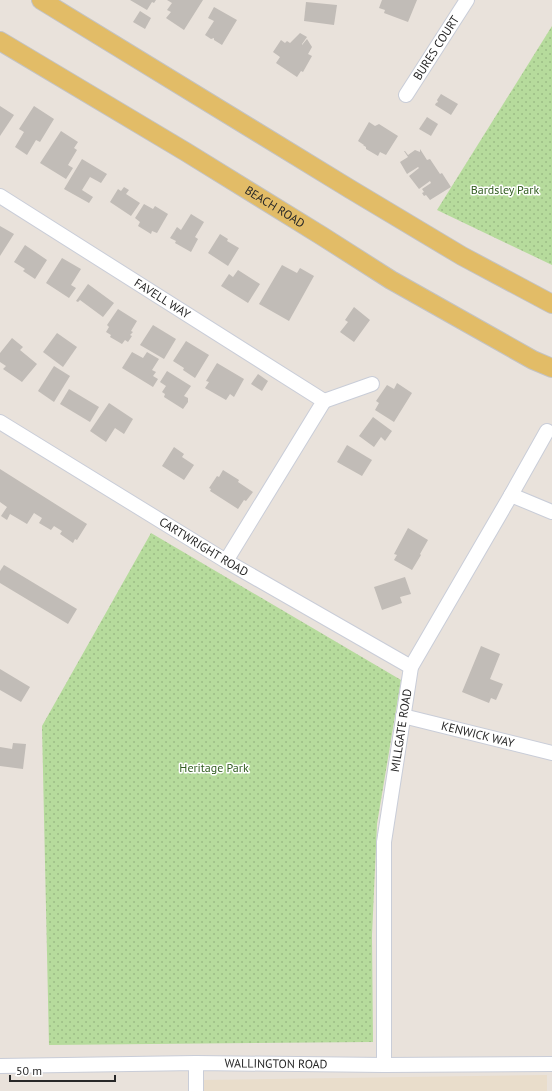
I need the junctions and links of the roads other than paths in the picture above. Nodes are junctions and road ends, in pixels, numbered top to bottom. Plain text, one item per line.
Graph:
1 (41, 0) edge
2 (467, 0) edge
3 (0, 41) edge
4 (406, 95) dead end
5 (0, 196) edge
6 (552, 304) edge
7 (552, 368) edge
8 (372, 384) dead end
9 (324, 401) junction
10 (0, 422) edge
11 (547, 431) dead end
12 (511, 495) junction
13 (552, 512) edge
14 (226, 561) junction
15 (411, 666) junction
16 (403, 716) junction
17 (552, 753) edge
18 (196, 1063) junction
19 (552, 1064) edge
20 (384, 1065) junction
21 (0, 1066) edge
22 (196, 1091) edge

1 - 6 main road
2 - 4 street, BURES COURT
3 - 7 main road, BEACH ROAD
5 - 9 street, FAVELL WAY
8 - 9 street
9 - 14 street
10 - 14 street, CARTWRIGHT ROAD
11 - 12 street, MILLGATE ROAD
12 - 13 street
12 - 15 street, MILLGATE ROAD
14 - 15 street, CARTWRIGHT ROAD
15 - 16 street, MILLGATE ROAD
16 - 17 street, KENWICK WAY
16 - 20 street, MILLGATE ROAD
18 - 20 street, WALLINGTON ROAD
18 - 21 street, WALLINGTON ROAD
18 - 22 street
19 - 20 street, WALLINGTON ROAD

